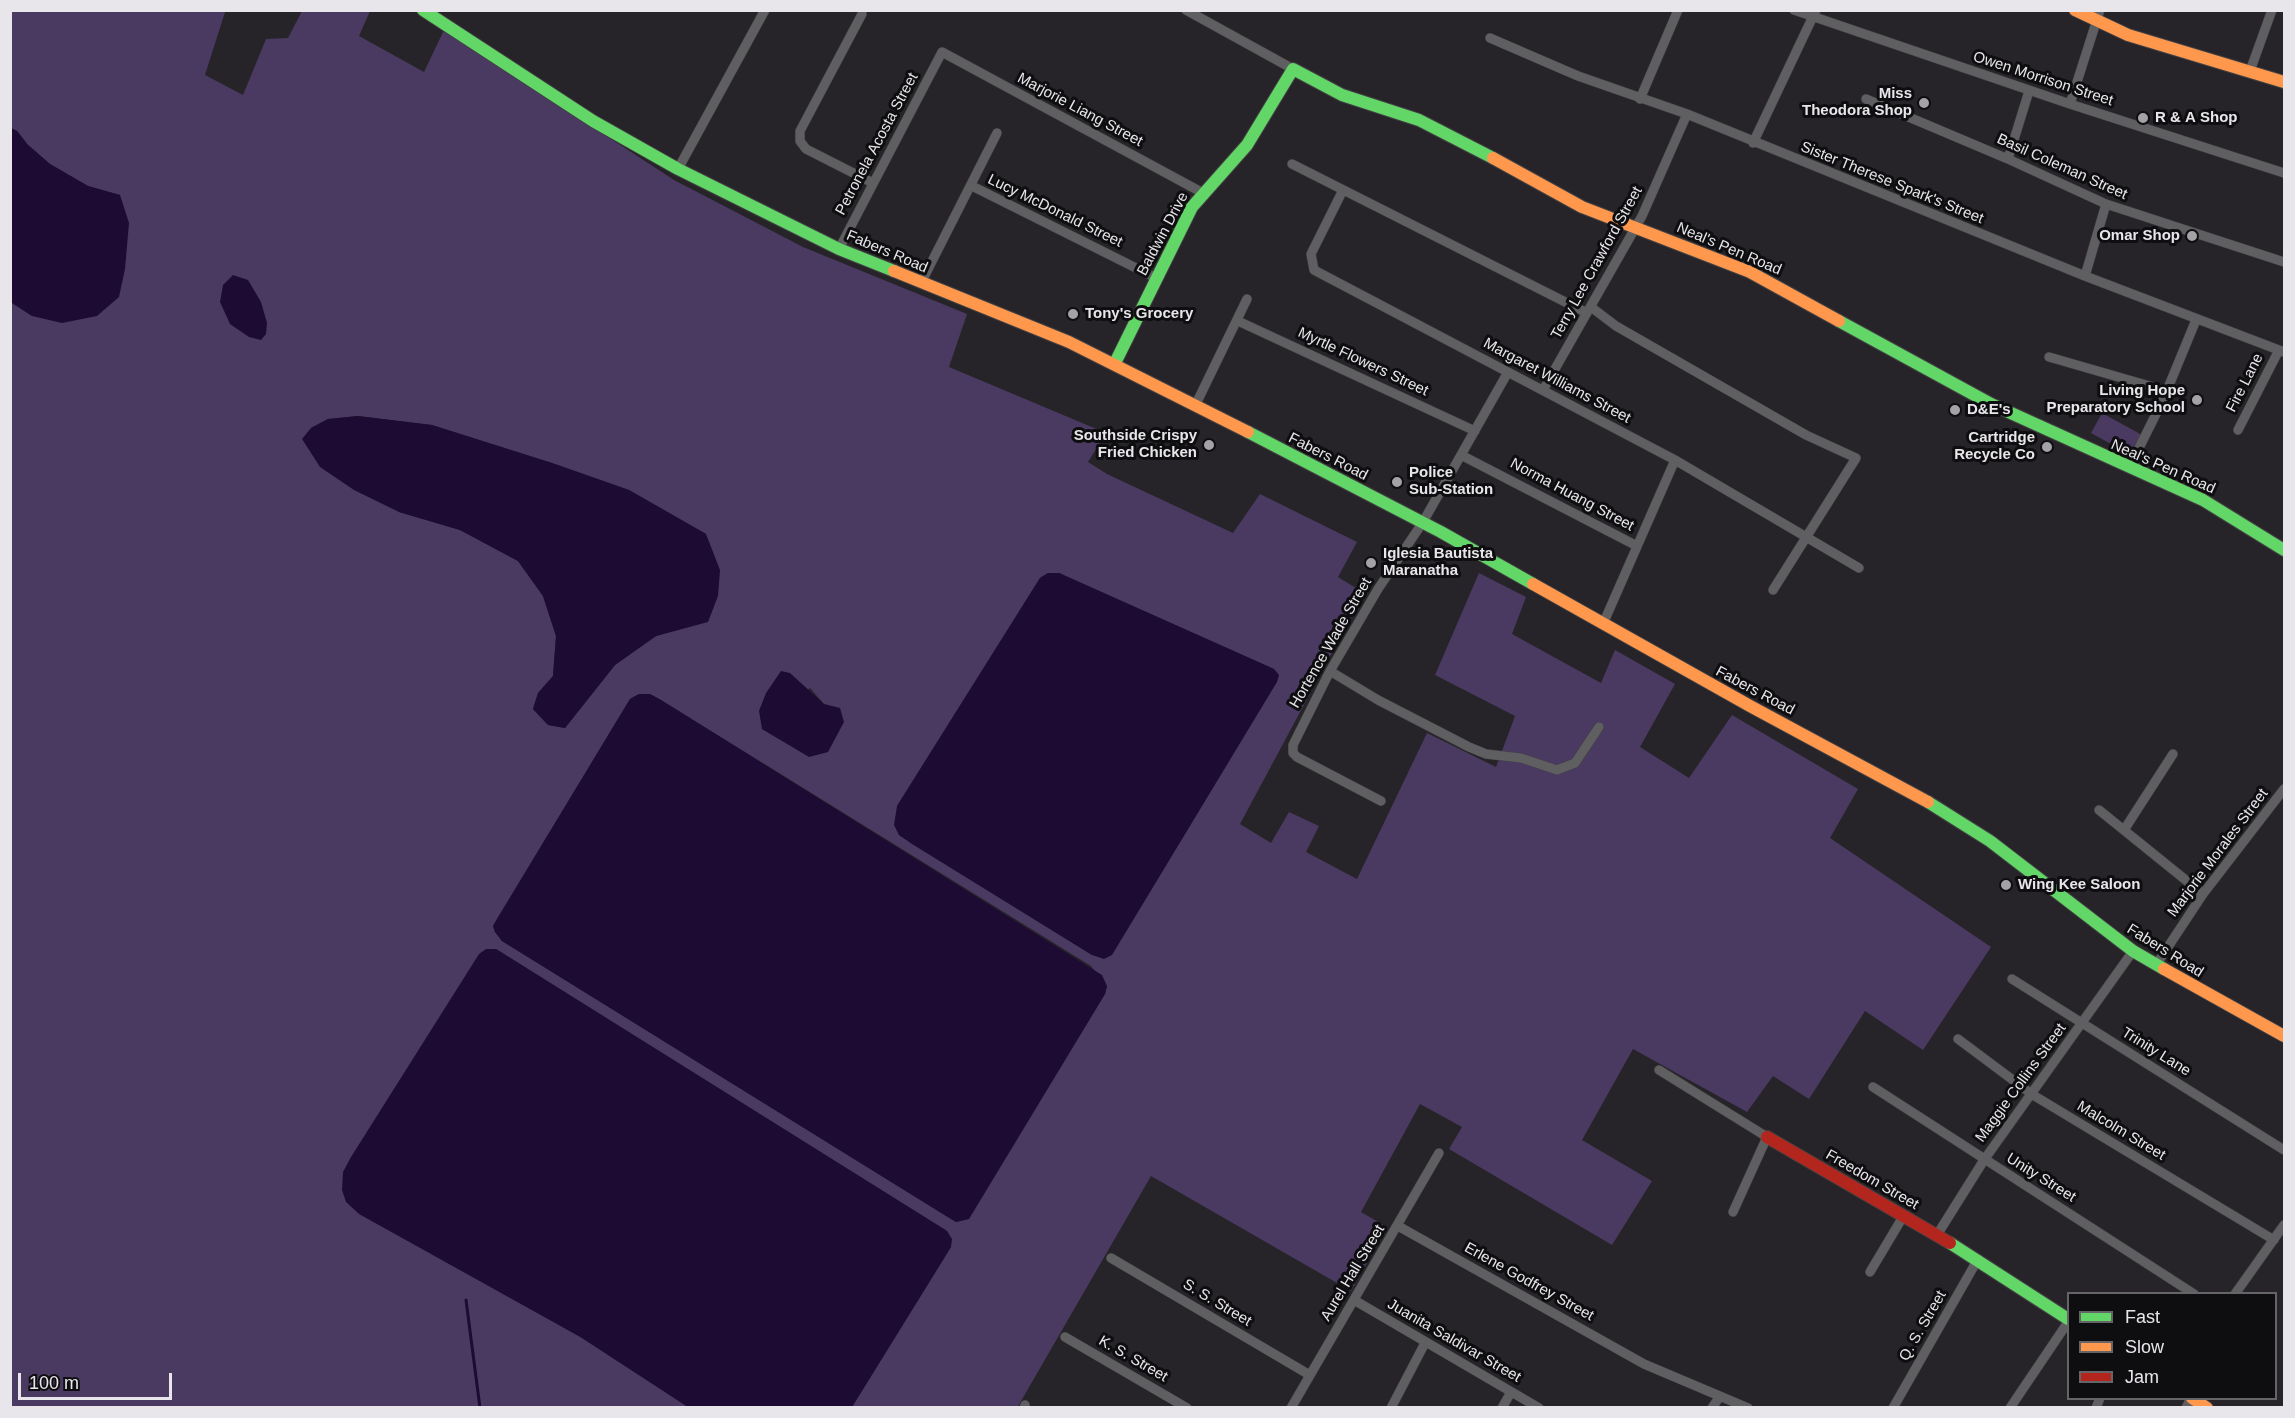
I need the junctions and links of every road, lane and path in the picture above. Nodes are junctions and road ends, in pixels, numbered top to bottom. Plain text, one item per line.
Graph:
1 (423, 10) edge
2 (765, 10) edge
3 (1186, 10) edge
4 (1678, 10) edge
5 (1794, 10) edge
6 (2075, 10) edge
7 (2272, 10) edge
8 (862, 14) dead end
9 (1815, 14) edge
10 (2098, 16) edge
11 (1490, 38) dead end
12 (942, 52) joint
13 (1293, 69) junction
14 (2250, 71) junction
15 (2284, 82) edge
16 (2029, 90) junction
17 (1640, 99) junction
18 (1866, 99) dead end
19 (2070, 104) junction
20 (1687, 114) junction
21 (997, 133) dead end
22 (1753, 143) junction
23 (2008, 159) junction
24 (1292, 164) dead end
25 (678, 169) junction
26 (2284, 173) edge
27 (873, 183) junction
28 (972, 186) junction
29 (1343, 190) junction
30 (1203, 193) junction
31 (2106, 204) junction
32 (1636, 227) junction
33 (839, 249) junction
34 (2284, 262) edge
35 (2085, 276) junction
36 (1156, 278) junction
37 (921, 283) junction
38 (1247, 299) dead end
39 (1589, 310) junction
40 (2196, 320) junction
41 (1238, 321) junction
42 (2282, 351) edge
43 (2049, 357) dead end
44 (1115, 363) junction
45 (1508, 372) junction
46 (1543, 390) junction
47 (2167, 391) junction
48 (1195, 406) junction
49 (2238, 430) dead end
50 (1475, 431) junction
51 (1461, 455) junction
52 (1675, 460) junction
53 (2129, 468) junction
54 (1423, 522) junction
55 (1806, 538) junction
56 (1637, 546) junction
57 (2284, 550) edge
58 (1859, 568) dead end
59 (1773, 590) dead end
60 (1604, 624) junction
61 (1330, 671) junction
62 (1599, 727) dead end
63 (2174, 754) dead end
64 (2284, 789) edge
65 (1381, 801) dead end
66 (2099, 810) dead end
67 (2124, 830) junction
68 (2203, 894) junction
69 (2133, 951) junction
70 (2156, 965) junction
71 (2012, 979) dead end
72 (2082, 1024) junction
73 (2284, 1036) edge
74 (1958, 1039) dead end
75 (1659, 1070) dead end
76 (1873, 1087) dead end
77 (2033, 1095) junction
78 (1767, 1137) junction
79 (2284, 1150) edge
80 (1439, 1153) dead end
81 (1984, 1160) junction
82 (1733, 1212) dead end
83 (1904, 1215) junction
84 (2284, 1225) edge
85 (1398, 1226) junction
86 (1937, 1235) junction
87 (2274, 1240) junction
88 (1111, 1258) dead end
89 (1978, 1259) junction
90 (1870, 1272) dead end
91 (2192, 1292) edge
92 (2236, 1292) edge
93 (1354, 1300) junction
94 (2067, 1319) edge
95 (2067, 1322) edge
96 (1065, 1337) dead end
97 (1425, 1343) junction
98 (1308, 1374) junction
99 (1511, 1392) junction
100 (1720, 1396) junction
101 (1187, 1407) edge
102 (1291, 1407) edge
103 (1391, 1407) edge
104 (1502, 1407) edge
105 (1539, 1407) edge
106 (1712, 1407) edge
107 (1748, 1407) edge
108 (1893, 1407) edge
109 (2010, 1407) edge

1 - 25 main road, Fabers Road
2 - 25 street
3 - 13 street, Neal's Pen Road
4 - 17 street
5 - 9 street, Owen Morrison Street
6 - 10 main road
7 - 14 street
8 - 27 street
9 - 16 street, Owen Morrison Street
9 - 22 street
10 - 14 main road
10 - 19 street
11 - 17 street, Sister Therese Spark's Street
12 - 27 street, Petronela Acosta Street
12 - 30 street, Marjorie Liang Street
13 - 30 main road, Baldwin Drive
13 - 32 main road, Neal's Pen Road
14 - 15 main road
16 - 19 street, Owen Morrison Street
16 - 23 street
17 - 20 street, Sister Therese Spark's Street
18 - 23 street, Basil Coleman Street
19 - 26 street, Owen Morrison Street
20 - 22 street, Sister Therese Spark's Street
20 - 32 street, Terry Lee Crawford Street
21 - 28 street
22 - 35 street, Sister Therese Spark's Street
23 - 31 street, Basil Coleman Street
24 - 29 street
25 - 33 main road, Fabers Road
27 - 33 street, Petronela Acosta Street
28 - 36 street, Lucy McDonald Street
28 - 37 street
29 - 39 street
29 - 45 street, Margaret Williams Street
30 - 36 main road, Baldwin Drive
31 - 34 street, Basil Coleman Street
31 - 35 street
32 - 39 street, Terry Lee Crawford Street
32 - 53 main road, Neal's Pen Road
33 - 37 main road, Fabers Road
35 - 40 street, Sister Therese Spark's Street
36 - 44 main road, Baldwin Drive
37 - 44 main road, Fabers Road
38 - 41 street
39 - 46 street, Terry Lee Crawford Street
39 - 55 street
40 - 42 street, Sister Therese Spark's Street
40 - 47 street
41 - 48 street
41 - 50 street, Myrtle Flowers Street
42 - 49 street, Fire Lane
43 - 47 street
44 - 48 main road, Fabers Road
45 - 46 street, Margaret Williams Street
45 - 50 street, Hortence Wade Street
46 - 52 street, Margaret Williams Street
47 - 53 street
48 - 54 main road, Fabers Road
50 - 51 street, Hortence Wade Street
51 - 54 street, Hortence Wade Street
51 - 56 street, Norma Huang Street
52 - 55 street, Margaret Williams Street
52 - 56 street
53 - 57 main road, Neal's Pen Road
54 - 60 main road, Fabers Road
54 - 61 street, Hortence Wade Street
55 - 58 street, Margaret Williams Street
55 - 59 street
56 - 60 street
60 - 69 main road, Fabers Road
61 - 62 street
61 - 65 street, Hortence Wade Street
63 - 67 street
64 - 68 street, Marjorie Morales Street
66 - 67 street
67 - 68 street
68 - 70 street, Marjorie Morales Street
69 - 70 main road, Fabers Road
69 - 72 street, Maggie Collins Street
70 - 73 main road, Fabers Road
71 - 72 street, Trinity Lane
72 - 77 street, Maggie Collins Street
72 - 79 street, Trinity Lane
74 - 77 street, Malcolm Street
75 - 78 street, Freedom Street
76 - 81 street, Unity Street
77 - 81 street, Maggie Collins Street
77 - 87 street, Malcolm Street
78 - 82 street
78 - 83 main road, Freedom Street
80 - 85 street, Aurel Hall Street
81 - 86 street, Maggie Collins Street
81 - 91 street, Unity Street
83 - 86 main road, Freedom Street
83 - 90 street
84 - 87 street
85 - 93 street, Aurel Hall Street
85 - 100 street, Erlene Godfrey Street
86 - 89 main road, Freedom Street
87 - 92 street
88 - 98 street, S. S. Street
89 - 94 main road, Freedom Street
89 - 108 street, Q. S. Street
93 - 97 street, Juanita Saldivar Street
93 - 98 street, Aurel Hall Street
95 - 109 street
96 - 101 street, K. S. Street
97 - 99 street, Juanita Saldivar Street
97 - 103 street
98 - 102 street, Aurel Hall Street
99 - 104 street
99 - 105 street, Juanita Saldivar Street
100 - 106 street
100 - 107 street, Erlene Godfrey Street

